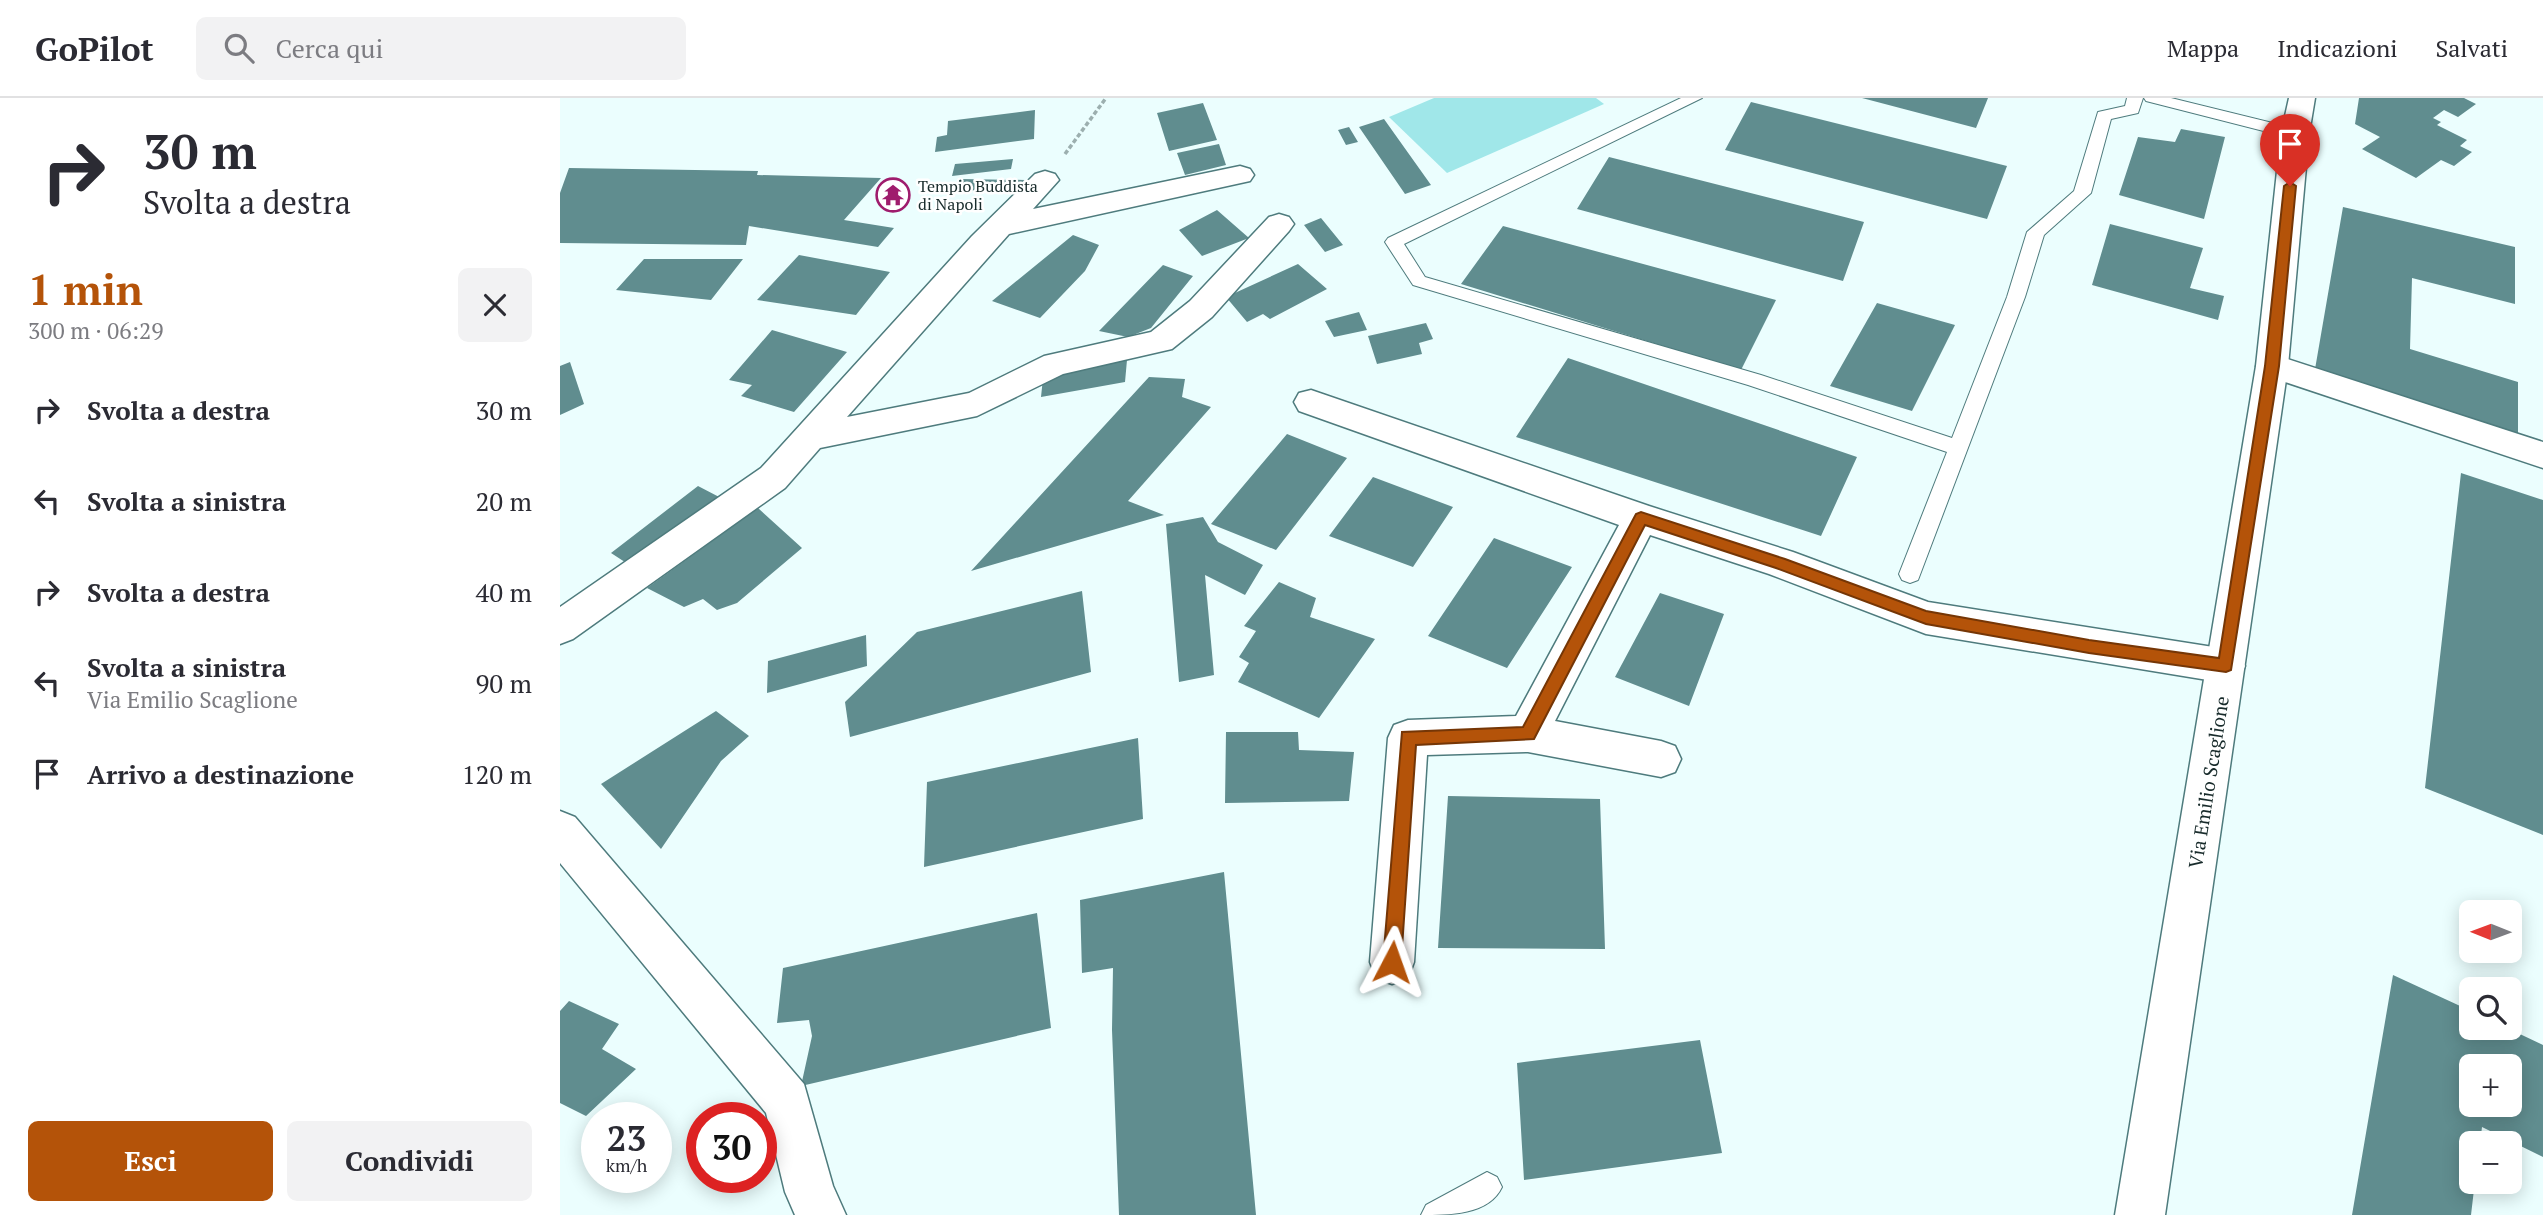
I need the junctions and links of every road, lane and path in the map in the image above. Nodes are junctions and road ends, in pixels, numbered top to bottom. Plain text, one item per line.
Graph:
1 (1106, 98) edge
2 (1694, 98) edge
3 (2135, 98) edge
4 (2152, 98) edge
5 (2299, 116) edge
6 (1240, 175) dead end
7 (1045, 180) joint
8 (1279, 224) dead end
9 (1000, 226) junction
10 (2272, 366) junction
11 (1311, 402) dead end
12 (811, 437) junction
13 (1958, 448) junction
14 (2543, 455) edge
15 (1641, 518) junction
16 (1910, 574) dead end
17 (560, 628) edge
18 (2226, 666) junction
19 (1528, 734) junction
20 (1661, 759) dead end
21 (560, 831) edge
22 (1392, 962) dead end
23 (1487, 1187) dead end
24 (811, 1207) edge
25 (1436, 1215) edge
26 (2140, 1215) edge

1 - 7 path
2 - 13 lane
3 - 13 lane
4 - 5 lane
5 - 10 street, Via Emilio Scaglione
6 - 9 street
7 - 9 street
8 - 12 street
9 - 12 street
10 - 14 street
10 - 18 street, Via Emilio Scaglione
11 - 15 street
12 - 17 street
13 - 16 lane
15 - 18 street
15 - 19 street
18 - 26 street, Via Emilio Scaglione
19 - 20 street
19 - 22 street
21 - 24 street
23 - 25 lane

